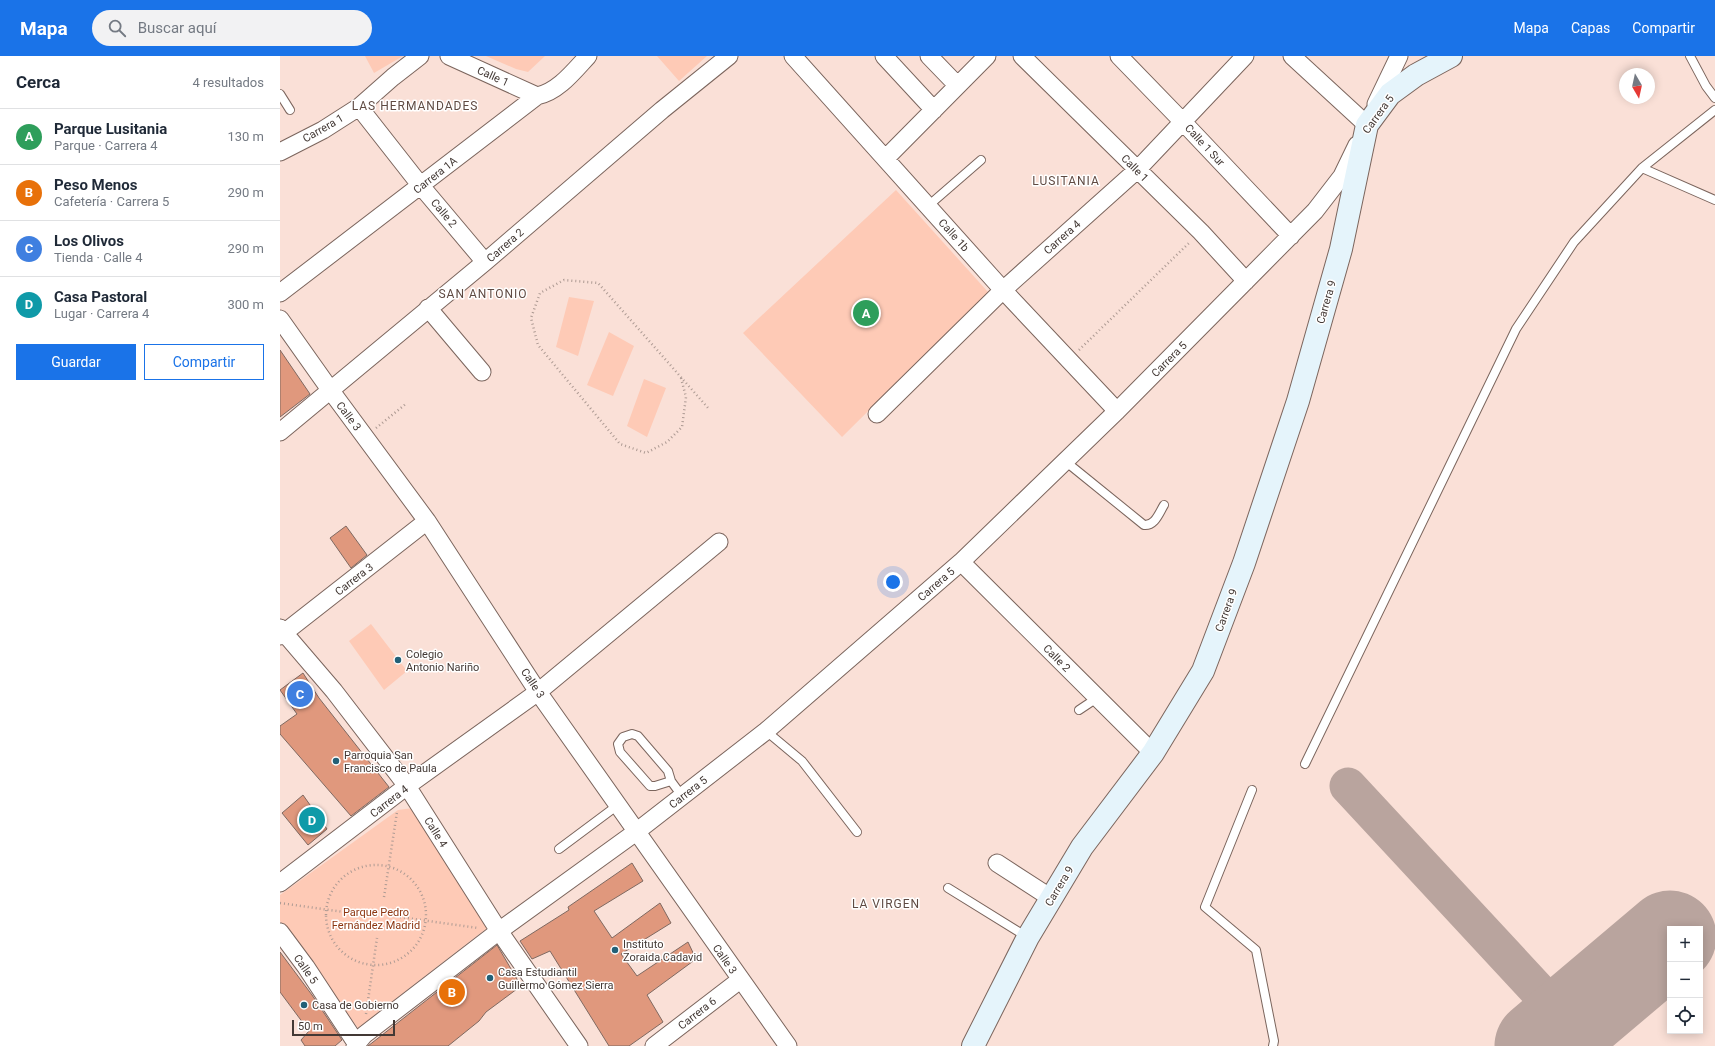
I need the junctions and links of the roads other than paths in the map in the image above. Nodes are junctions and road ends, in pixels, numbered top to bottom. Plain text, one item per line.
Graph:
1 (420, 56) edge
2 (448, 56) edge
3 (588, 56) edge
4 (729, 56) edge
5 (793, 56) edge
6 (884, 56) edge
7 (930, 56) edge
8 (987, 56) edge
9 (1119, 56) edge
10 (1245, 56) edge
11 (1292, 56) edge
12 (1399, 56) edge
13 (1451, 56) edge
14 (1690, 56) edge
15 (1029, 58) edge
16 (957, 85) junction
17 (280, 94) edge
18 (537, 96) junction
19 (1715, 98) edge
20 (359, 107) junction
21 (290, 110) dead end
22 (934, 110) junction
23 (1715, 110) edge
24 (1183, 122) junction
25 (1367, 125) junction
26 (280, 152) edge
27 (886, 158) junction
28 (981, 160) dead end
29 (1642, 168) junction
30 (1137, 170) junction
31 (421, 186) junction
32 (1715, 200) edge
33 (928, 206) junction
34 (1291, 236) junction
35 (485, 262) junction
36 (1246, 281) junction
37 (1003, 290) junction
38 (280, 293) edge
39 (428, 308) junction
40 (280, 319) edge
41 (482, 372) dead end
42 (331, 391) junction
43 (1117, 411) junction
44 (877, 414) dead end
45 (280, 432) edge
46 (1065, 461) junction
47 (1164, 505) dead end
48 (427, 521) junction
49 (719, 542) dead end
50 (961, 562) junction
51 (281, 633) edge
52 (538, 692) junction
53 (1097, 698) junction
54 (1079, 710) dead end
55 (766, 731) junction
56 (1153, 753) junction
57 (1305, 764) dead end
58 (671, 781) junction
59 (404, 789) junction
60 (1252, 790) dead end
61 (682, 796) junction
62 (618, 805) junction
63 (636, 832) junction
64 (857, 832) dead end
65 (559, 849) dead end
66 (997, 863) dead end
67 (280, 883) edge
68 (948, 888) dead end
69 (1051, 898) junction
70 (499, 931) junction
71 (280, 932) edge
72 (1028, 937) junction
73 (740, 980) junction
74 (357, 1045) edge
75 (579, 1046) edge
76 (654, 1046) edge
77 (788, 1046) edge
78 (973, 1046) edge
79 (1273, 1046) edge

1 - 20 street, Carrera 1
2 - 18 street, Calle 1
3 - 18 street, Carrera 1A
4 - 35 street, Carrera 2
5 - 27 street, Calle 1b
6 - 22 street
7 - 16 street
8 - 16 street
9 - 24 street, Calle 1 Sur
10 - 24 street, Carrera 4
11 - 25 street
12 - 25 street
13 - 25 street, Carrera 5
14 - 19 lane
15 - 30 street, Calle 1
16 - 22 street
17 - 21 lane
18 - 31 street, Carrera 1A
20 - 26 street, Carrera 1
20 - 31 street, Calle 2
22 - 27 street
23 - 29 lane
24 - 30 street, Carrera 4
24 - 34 street, Calle 1 Sur
25 - 34 street, Carrera 5
25 - 56 street, Carrera 9
27 - 33 street, Calle 1b
28 - 33 lane
29 - 32 lane
29 - 57 lane
30 - 36 street, Calle 1
30 - 37 street, Carrera 4
31 - 35 street, Calle 2
31 - 38 street, Carrera 1A
33 - 37 street, Calle 1b
34 - 36 street, Carrera 5
35 - 39 street, Carrera 2
36 - 43 street, Carrera 5
37 - 43 street, Calle 1b
37 - 44 street, Carrera 4
39 - 41 street
39 - 42 street, Carrera 2
40 - 42 street, Calle 3
42 - 45 street, Carrera 2
42 - 48 street, Calle 3
43 - 46 street, Carrera 5
46 - 47 lane
46 - 50 street, Carrera 5
48 - 51 street, Carrera 3
48 - 52 street, Calle 3
49 - 52 street, Carrera 4
50 - 53 street, Calle 2
50 - 55 street, Carrera 5
51 - 59 street, Calle 4
52 - 59 street, Carrera 4
52 - 62 street, Calle 3
53 - 54 lane
53 - 56 street, Calle 2
55 - 61 street, Carrera 5
55 - 64 lane
56 - 69 street, Carrera 9
58 - 58 lane
58 - 61 lane
59 - 67 street, Carrera 4
59 - 70 street, Calle 4
60 - 79 lane
61 - 63 street, Carrera 5
62 - 63 street, Calle 3
62 - 65 lane
63 - 70 street, Carrera 5
63 - 73 street, Calle 3
66 - 69 street
68 - 72 lane
69 - 72 street, Carrera 9
70 - 74 street, Carrera 5
70 - 75 street, Calle 4
71 - 74 street, Calle 5
72 - 78 street, Carrera 9
73 - 76 street, Carrera 6
73 - 77 street, Calle 3

